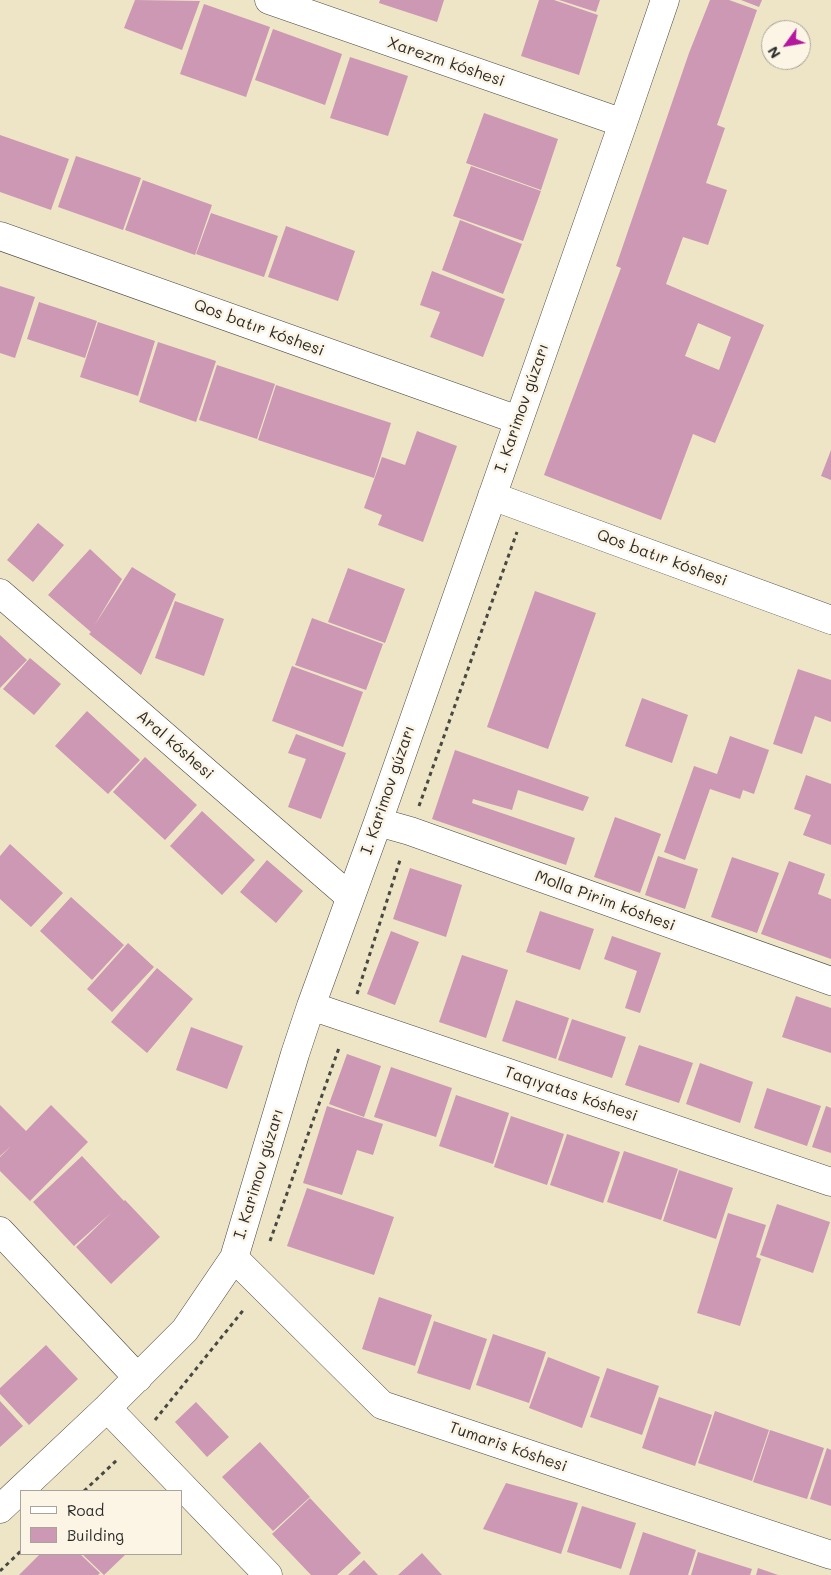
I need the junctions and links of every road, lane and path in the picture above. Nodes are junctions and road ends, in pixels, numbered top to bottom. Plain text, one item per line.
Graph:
1 (269, 0) edge
2 (665, 0) edge
3 (623, 123) junction
4 (0, 236) edge
5 (518, 420) junction
6 (492, 496) junction
7 (0, 593) edge
8 (831, 620) edge
9 (378, 822) junction
10 (350, 897) junction
11 (831, 981) edge
12 (311, 1006) junction
13 (831, 1182) edge
14 (0, 1231) edge
15 (234, 1258) junction
16 (138, 1378) junction
17 (107, 1408) junction
18 (20, 1490) edge
19 (20, 1490) edge
20 (0, 1509) edge
21 (20, 1552) edge
22 (831, 1556) edge
23 (0, 1571) edge
24 (268, 1575) edge

1 - 3 street, Xarezm kóshesi
2 - 3 street, I. Karimov gúzarı
3 - 5 street, I. Karimov gúzarı
4 - 5 street, Qos batır kóshesi
5 - 6 street, I. Karimov gúzarı
6 - 8 street, Qos batır kóshesi
6 - 9 street, I. Karimov gúzarı
7 - 10 street, Aral kóshesi
9 - 10 street, I. Karimov gúzarı
9 - 11 street, Molla Pirim kóshesi
10 - 12 street, I. Karimov gúzarı
12 - 13 street, Taqıyatas kóshesi
12 - 15 street, I. Karimov gúzarı
14 - 16 street
15 - 16 street, I. Karimov gúzarı
15 - 22 street, Tumaris kóshesi
16 - 17 street, I. Karimov gúzarı
17 - 19 street, I. Karimov gúzarı
17 - 24 street
18 - 20 street, I. Karimov gúzarı
21 - 23 path

